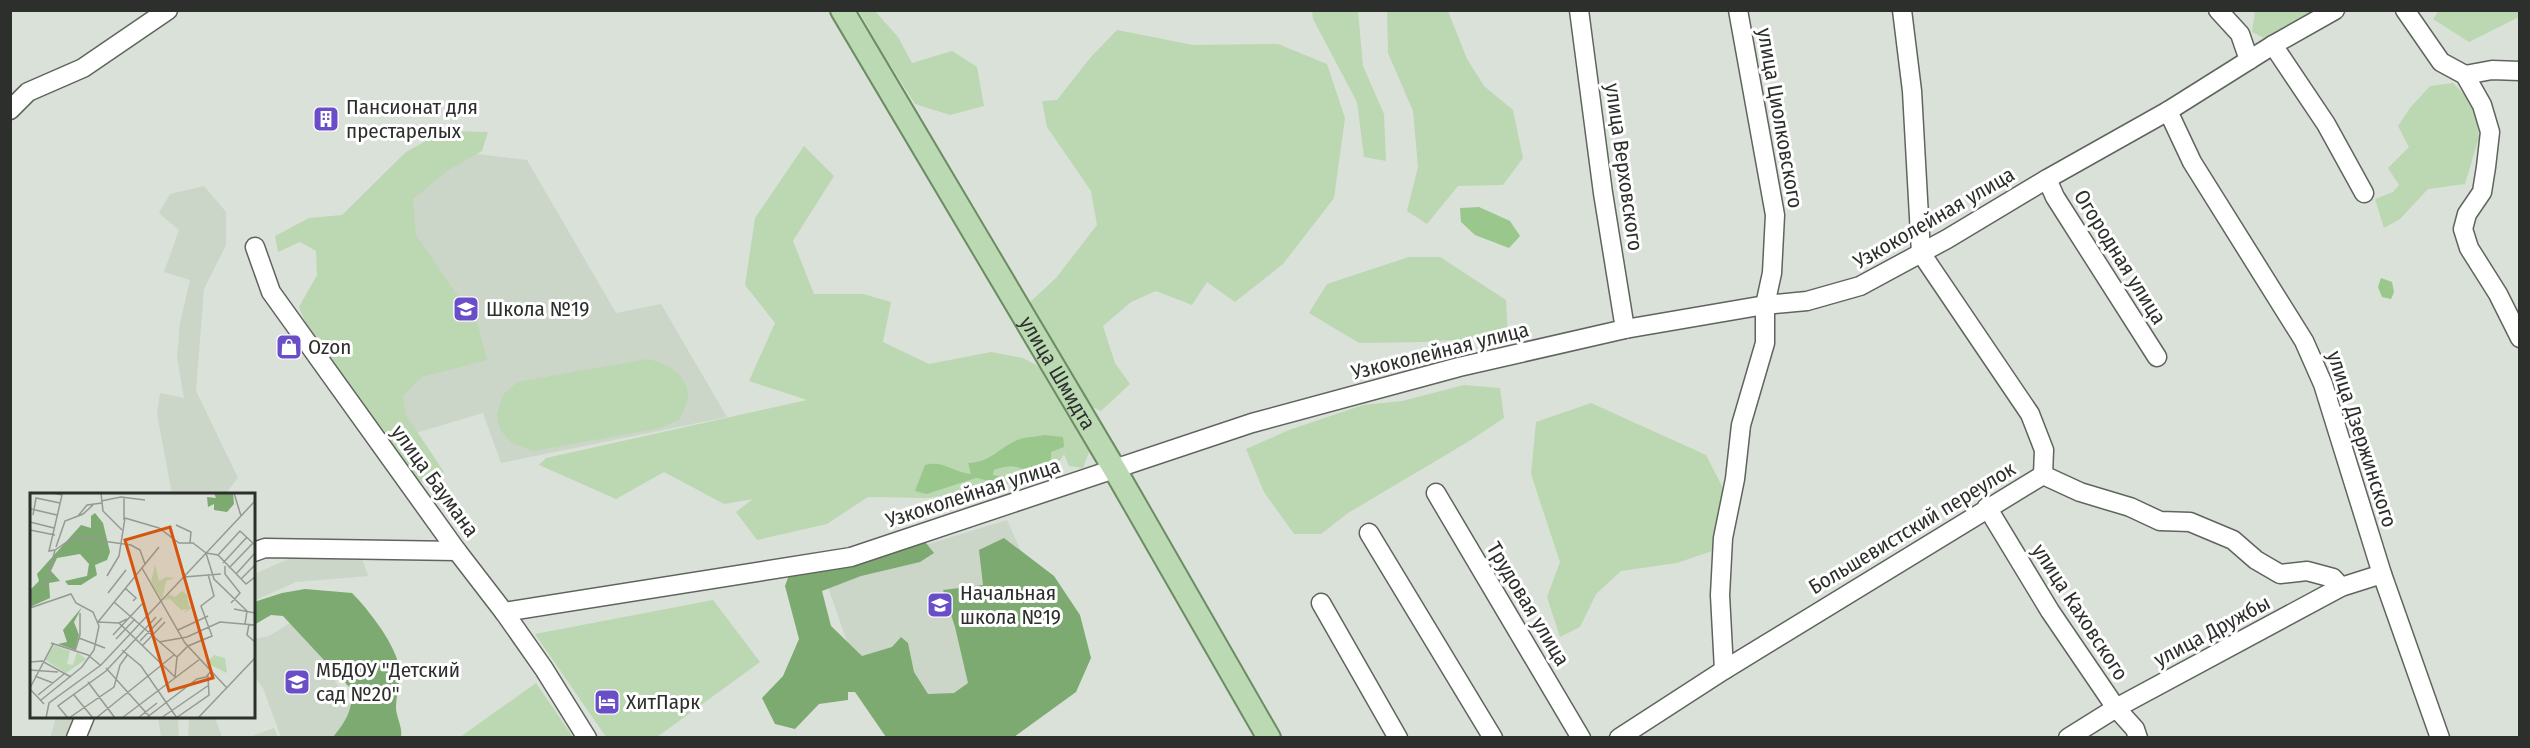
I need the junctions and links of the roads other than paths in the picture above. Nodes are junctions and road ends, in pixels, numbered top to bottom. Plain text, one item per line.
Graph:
1 (168, 10) edge
2 (842, 10) edge
3 (1579, 10) edge
4 (1738, 10) edge
5 (1902, 10) edge
6 (2218, 10) edge
7 (2335, 10) edge
8 (2405, 10) edge
9 (2272, 45) junction
10 (2249, 60) junction
11 (2520, 71) edge
12 (2465, 75) junction
13 (10, 110) edge
14 (2168, 111) junction
15 (2046, 179) junction
16 (2364, 193) dead end
17 (255, 248) dead end
18 (1921, 253) junction
19 (1765, 305) junction
20 (1625, 329) junction
21 (2520, 338) edge
22 (2157, 357) dead end
23 (1115, 470) junction
24 (2043, 475) junction
25 (1436, 494) dead end
26 (1988, 507) junction
27 (1369, 533) dead end
28 (457, 551) junction
29 (255, 552) edge
30 (2382, 573) junction
31 (2341, 587) junction
32 (1321, 603) dead end
33 (504, 612) junction
34 (1724, 670) junction
35 (2116, 708) junction
36 (85, 718) edge
37 (76, 738) edge
38 (587, 738) edge
39 (1269, 738) edge
40 (1398, 738) edge
41 (1492, 738) edge
42 (1581, 738) edge
43 (1619, 738) edge
44 (2068, 738) edge
45 (2138, 738) edge
46 (2440, 738) edge

1 - 13 street
2 - 23 main road, улица Шмидта
3 - 20 street, улица Верховского
4 - 19 street, улица Циолковского
5 - 18 street
6 - 10 street
7 - 9 street, Узкоколейная улица
8 - 12 street
9 - 10 street, Узкоколейная улица
9 - 16 street
10 - 14 street, Узкоколейная улица
11 - 12 street
12 - 21 street
14 - 15 street, Узкоколейная улица
14 - 30 street, улица Дзержинского
15 - 18 street, Узкоколейная улица
15 - 22 street, Огородная улица
17 - 28 street, улица Баумана
18 - 19 street, Узкоколейная улица
18 - 24 street
19 - 20 street, Узкоколейная улица
19 - 34 street, улица Циолковского
20 - 23 street, Узкоколейная улица
23 - 33 street, Узкоколейная улица
23 - 39 main road, улица Шмидта
24 - 26 street, Большевистский переулок
24 - 31 street, Большевистский переулок
25 - 42 street, Трудовая улица
26 - 34 street, Большевистский переулок
26 - 35 street, улица Каховского
27 - 41 street
28 - 29 street
28 - 33 street, улица Баумана
30 - 31 street, улица Дружбы
30 - 46 street, улица Дзержинского
31 - 35 street, улица Дружбы
32 - 40 street
33 - 38 street, улица Баумана
34 - 43 street, Большевистский переулок
35 - 44 street, улица Дружбы
35 - 45 street, улица Каховского
36 - 37 street

